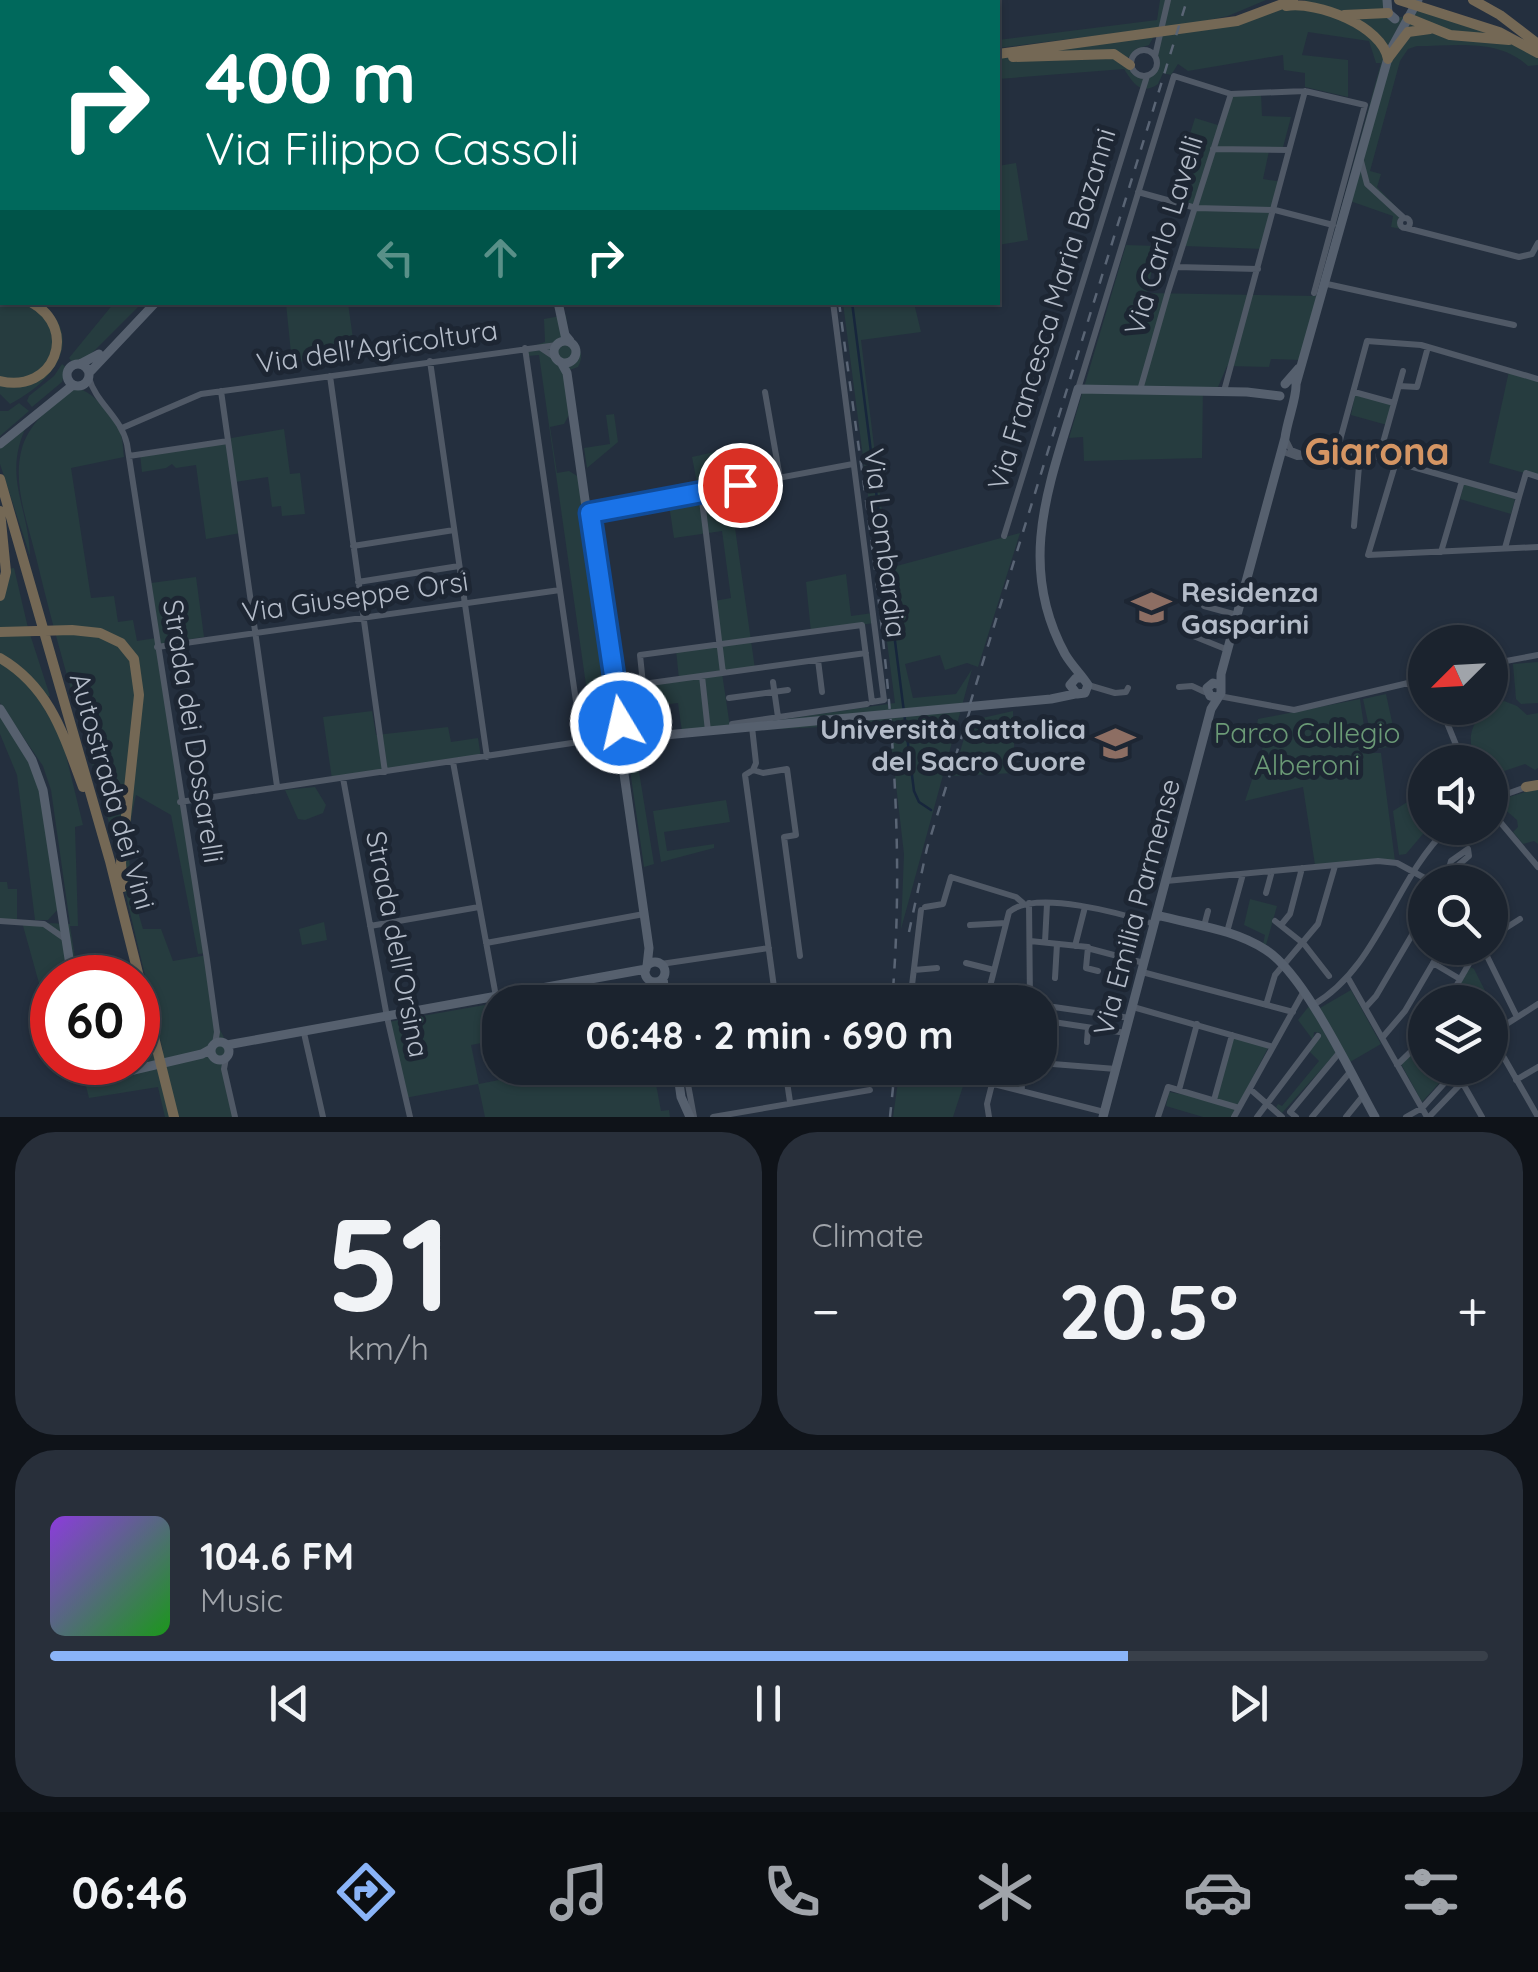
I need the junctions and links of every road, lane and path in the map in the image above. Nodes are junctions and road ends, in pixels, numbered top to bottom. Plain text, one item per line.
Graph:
1 (1168, 0) edge
2 (1293, 0) edge
3 (1387, 0) edge
4 (1399, 0) edge
5 (1419, 0) edge
6 (1474, 0) edge
7 (1274, 1) edge
8 (1333, 13) junction
9 (1257, 14) junction
10 (1399, 17) junction
11 (1204, 25) junction
12 (1435, 29) junction
13 (1500, 29) junction
14 (1157, 40) junction
15 (1538, 44) edge
16 (1144, 50) junction
17 (1538, 54) edge
18 (1000, 56) edge
19 (1000, 56) edge
20 (1154, 56) junction
21 (1389, 56) junction
22 (1134, 70) junction
23 (1147, 76) junction
24 (1305, 91) junction
25 (1231, 94) junction
26 (1139, 95) junction
27 (1213, 149) junction
28 (1289, 150) junction
29 (1360, 160) junction
30 (1352, 171) junction
31 (1371, 188) junction
32 (1138, 192) junction
33 (1350, 197) junction
34 (1196, 208) junction
35 (1275, 210) junction
36 (1333, 225) junction
37 (1538, 243) edge
38 (1176, 267) junction
39 (1258, 269) junction
40 (1327, 284) junction
41 (1314, 294) dead end
42 (36, 305) edge
43 (150, 305) edge
44 (150, 305) edge
45 (558, 305) edge
46 (833, 305) edge
47 (561, 322) junction
48 (1514, 325) dead end
49 (572, 343) junction
50 (557, 344) junction
51 (540, 347) junction
52 (1428, 347) junction
53 (525, 348) junction
54 (563, 360) junction
55 (430, 362) junction
56 (80, 364) junction
57 (1403, 371) dead end
58 (330, 376) junction
59 (1538, 379) edge
60 (0, 381) edge
61 (82, 382) junction
62 (1399, 386) junction
63 (1078, 390) junction
64 (1140, 390) junction
65 (220, 392) junction
66 (765, 392) dead end
67 (1224, 392) junction
68 (1286, 392) junction
69 (1354, 392) junction
70 (1394, 403) junction
71 (117, 418) junction
72 (133, 423) junction
73 (124, 432) junction
74 (1285, 438) junction
75 (228, 441) junction
76 (0, 442) edge
77 (1286, 454) junction
78 (1360, 454) junction
79 (1336, 455) junction
80 (129, 456) junction
81 (1310, 456) junction
82 (1379, 458) junction
83 (1396, 462) junction
84 (853, 464) junction
85 (1538, 477) edge
86 (780, 478) junction
87 (0, 480) edge
88 (1462, 481) junction
89 (701, 492) junction
90 (1519, 497) junction
91 (0, 498) edge
92 (0, 511) edge
93 (590, 513) junction
94 (1354, 526) dead end
95 (454, 530) junction
96 (1004, 536) dead end
97 (353, 546) junction
98 (1538, 547) edge
99 (1505, 548) junction
100 (1441, 552) junction
101 (459, 566) junction
102 (358, 582) junction
103 (560, 590) junction
104 (0, 596) edge
105 (465, 603) junction
106 (1204, 606) dead end
107 (1238, 615) junction
108 (364, 618) junction
109 (0, 632) edge
110 (255, 632) junction
111 (1186, 633) dead end
112 (719, 644) junction
113 (158, 647) junction
114 (1228, 650) junction
115 (866, 652) junction
116 (1535, 654) edge
117 (0, 658) edge
118 (818, 660) junction
119 (1508, 660) edge
120 (723, 673) junction
121 (702, 676) junction
122 (773, 682) dead end
123 (1408, 683) edge
124 (1405, 684) junction
125 (1078, 685) junction
126 (1408, 685) edge
127 (1179, 687) dead end
128 (1128, 688) dead end
129 (1214, 689) junction
130 (788, 690) dead end
131 (774, 692) junction
132 (822, 692) dead end
133 (728, 698) dead end
134 (866, 704) dead end
135 (0, 709) edge
136 (778, 717) junction
137 (732, 724) dead end
138 (752, 727) junction
139 (708, 732) junction
140 (621, 740) junction
141 (582, 744) junction
142 (487, 757) junction
143 (453, 762) junction
144 (753, 770) junction
145 (385, 772) junction
146 (344, 778) junction
147 (277, 786) junction
148 (1532, 786) edge
149 (1508, 794) edge
150 (88, 802) junction
151 (180, 802) junction
152 (1508, 831) edge
153 (1335, 865) junction
154 (1538, 867) edge
155 (1302, 868) junction
156 (1408, 868) edge
157 (1272, 871) junction
158 (1243, 874) junction
159 (1408, 877) edge
160 (1166, 882) junction
161 (1266, 894) dead end
162 (1026, 903) junction
163 (1047, 904) junction
164 (479, 907) junction
165 (1085, 907) junction
166 (1208, 911) dead end
167 (644, 914) junction
168 (1156, 919) junction
169 (1520, 919) dead end
170 (0, 921) edge
171 (60, 921) junction
172 (1006, 923) junction
173 (44, 924) junction
174 (970, 925) dead end
175 (370, 926) junction
176 (1204, 926) junction
177 (1508, 927) edge
178 (55, 928) junction
179 (1227, 932) junction
180 (1030, 941) junction
181 (68, 942) junction
182 (1045, 942) junction
183 (486, 943) junction
184 (1408, 943) edge
185 (1057, 944) junction
186 (1304, 944) junction
187 (1075, 946) junction
188 (768, 948) junction
189 (1091, 949) dead end
190 (69, 955) edge
191 (131, 955) edge
192 (132, 955) edge
193 (134, 955) edge
194 (800, 956) dead end
195 (966, 963) dead end
196 (1432, 965) edge
197 (1436, 965) edge
198 (1468, 965) edge
199 (1491, 965) edge
200 (1284, 966) junction
201 (1143, 967) junction
202 (937, 968) dead end
203 (657, 970) junction
204 (914, 970) junction
205 (994, 970) junction
206 (1098, 971) dead end
207 (1329, 976) dead end
208 (1055, 978) dead end
209 (1348, 978) junction
210 (1460, 979) junction
211 (493, 985) edge
212 (576, 985) edge
213 (663, 985) edge
214 (773, 985) edge
215 (912, 985) edge
216 (990, 985) edge
217 (1028, 985) edge
218 (1456, 985) edge
219 (1304, 992) junction
220 (482, 1003) edge
221 (1266, 1004) junction
222 (1312, 1006) junction
223 (1535, 1006) edge
224 (1132, 1007) junction
225 (1057, 1008) edge
226 (1366, 1008) junction
227 (1293, 1012) junction
228 (1517, 1016) junction
229 (1130, 1018) junction
230 (388, 1020) junction
231 (1538, 1021) edge
232 (1508, 1022) edge
233 (1057, 1023) edge
234 (1197, 1024) junction
235 (1088, 1028) junction
236 (1126, 1033) junction
237 (304, 1035) junction
238 (1232, 1035) junction
239 (1318, 1036) dead end
240 (1382, 1038) junction
241 (1086, 1042) dead end
242 (1274, 1046) junction
243 (219, 1053) junction
244 (1338, 1053) junction
245 (1408, 1055) edge
246 (160, 1064) edge
247 (1057, 1064) edge
248 (1398, 1065) junction
249 (1508, 1066) edge
250 (1538, 1068) edge
251 (1116, 1069) junction
252 (160, 1071) edge
253 (1350, 1072) junction
254 (1516, 1080) junction
255 (677, 1085) edge
256 (687, 1085) edge
257 (788, 1085) edge
258 (992, 1085) edge
259 (996, 1085) edge
260 (1022, 1085) edge
261 (1443, 1085) edge
262 (1459, 1085) edge
263 (1464, 1085) edge
264 (1250, 1089) junction
265 (870, 1090) dead end
266 (1180, 1090) junction
267 (1022, 1092) junction
268 (1364, 1096) junction
269 (1214, 1100) junction
270 (790, 1102) junction
271 (1267, 1104) junction
272 (1239, 1108) junction
273 (1422, 1108) junction
274 (1104, 1115) edge
275 (171, 1117) edge
276 (235, 1117) edge
277 (323, 1117) edge
278 (409, 1117) edge
279 (690, 1117) edge
280 (713, 1117) edge
281 (989, 1117) edge
282 (1158, 1117) edge
283 (1234, 1117) edge
284 (1257, 1117) edge
285 (1282, 1117) edge
286 (1296, 1117) edge
287 (1312, 1117) edge
288 (1346, 1117) edge
289 (1376, 1117) edge
290 (1406, 1117) edge
291 (1428, 1117) edge
292 (1482, 1117) edge
293 (1538, 1117) edge

1 - 14 street
2 - 9 highway
3 - 10 main road
4 - 13 highway
5 - 10 main road, Via Emilia Parmense
5 - 13 highway
6 - 15 highway
7 - 11 highway
8 - 9 highway
8 - 10 highway
8 - 21 highway
9 - 11 highway
10 - 12 highway
10 - 21 main road, Via Emilia Parmense
11 - 18 highway
12 - 17 highway
12 - 21 highway
13 - 15 highway
13 - 17 highway
14 - 16 street
14 - 20 street
16 - 20 street
16 - 22 street
19 - 22 highway
20 - 23 street
21 - 29 main road, Via Emilia Parmense
22 - 23 street
22 - 26 street
23 - 26 street, Via Francesca Maria Bazanni
24 - 25 street
24 - 28 street
24 - 30 street, Via Emilia Parmense
25 - 27 street, Via Carlo Lavelli
25 - 32 street
26 - 96 street, Via Francesca Maria Bazanni
27 - 28 street
27 - 34 street, Via Carlo Lavelli
28 - 35 street
29 - 30 main road, Via Emilia Parmense
29 - 31 street
30 - 33 main road, Via Emilia Parmense
30 - 36 street, Via Emilia Parmense
31 - 33 street
31 - 37 street
32 - 34 street
32 - 63 street
33 - 40 main road, Via Emilia Parmense
34 - 35 street
34 - 38 street, Via Carlo Lavelli
35 - 36 street
35 - 39 street
36 - 41 street, Via Emilia Parmense
38 - 39 street
38 - 64 street, Via Carlo Lavelli
39 - 67 street
40 - 48 street
40 - 68 main road, Via Emilia Parmense
42 - 60 highway
43 - 56 main road
44 - 61 main road
45 - 47 main road
46 - 84 street, Via Lombardia
47 - 49 main road
47 - 50 main road
49 - 50 main road
49 - 54 main road
50 - 51 street, Via dell'Agricoltura
50 - 54 main road
51 - 53 street, Via dell'Agricoltura
51 - 54 street, Via dell'Agricoltura
52 - 59 street
52 - 62 street
52 - 69 street
53 - 55 street, Via dell'Agricoltura
53 - 103 street
54 - 93 main road
54 - 140 main road
55 - 58 street, Via dell'Agricoltura
55 - 95 street
56 - 61 main road
56 - 61 main road
57 - 62 street
58 - 65 street, Via dell'Agricoltura
58 - 97 street
61 - 71 street, Strada dei Dossarelli
61 - 76 main road
62 - 70 street
63 - 64 main road
63 - 125 main road
64 - 67 main road
65 - 72 street
65 - 75 street
66 - 86 street
67 - 68 main road
68 - 74 main road, Via Emilia Parmense
69 - 70 street
69 - 79 street
70 - 82 street
71 - 72 street
71 - 73 street, Strada dei Dossarelli
72 - 73 street
73 - 80 street, Strada dei Dossarelli
74 - 77 main road, Via Emilia Parmense
74 - 81 street
75 - 80 street
75 - 110 street
77 - 81 street
77 - 107 main road, Via Emilia Parmense
78 - 79 street
78 - 82 street
78 - 94 street
79 - 81 street
80 - 113 street, Strada dei Dossarelli
82 - 83 street
83 - 88 street
83 - 100 street
84 - 86 street
84 - 115 street, Via Lombardia
85 - 90 street
86 - 89 street
87 - 192 highway, Autostrada dei Vini
88 - 90 street
88 - 100 street
89 - 93 street
89 - 112 street
90 - 99 street
91 - 150 highway, Autostrada dei Vini
92 - 104 highway
93 - 140 main road
95 - 97 street
95 - 101 street
97 - 102 street
98 - 99 street
99 - 100 street
101 - 102 street
101 - 105 street
102 - 108 street
103 - 105 street, Via Giuseppe Orsi
103 - 141 street
105 - 108 street, Via Giuseppe Orsi
105 - 142 street
106 - 107 street
107 - 114 main road, Via Emilia Parmense
108 - 110 street, Via Giuseppe Orsi
108 - 145 street
109 - 193 highway
110 - 113 street, Via Giuseppe Orsi
110 - 147 street
111 - 114 street
112 - 115 street, Via Lombardia
112 - 120 street
112 - 121 street
113 - 151 street, Strada dei Dossarelli
114 - 129 main road, Via Emilia Parmense
115 - 118 street
116 - 119 street
117 - 150 highway
118 - 120 street
118 - 132 street
120 - 121 street
121 - 139 street
122 - 131 street
123 - 124 street
124 - 126 street
124 - 129 street
125 - 128 street
125 - 138 main road
127 - 129 street
129 - 160 main road, Via Emilia Parmense
130 - 131 street
131 - 133 street
131 - 136 street
134 - 136 street
135 - 171 main road
136 - 137 street
138 - 139 main road
138 - 144 street
139 - 140 main road
140 - 141 street
140 - 167 main road
140 - 203 main road
141 - 142 street
142 - 143 street
143 - 145 street
143 - 164 street
144 - 188 street
144 - 194 street
145 - 146 street
146 - 147 street
146 - 175 street, Strada dell'Orsina
147 - 151 street
148 - 149 street
150 - 191 highway, Autostrada dei Vini
151 - 243 street, Strada dei Dossarelli
152 - 154 street
153 - 155 street
153 - 156 street
153 - 186 street
155 - 157 street
155 - 186 street
157 - 158 street
157 - 161 street
158 - 160 street
158 - 179 street
159 - 209 street
160 - 168 main road, Via Emilia Parmense
162 - 163 street
162 - 172 street
162 - 180 street
162 - 204 street
163 - 165 street
163 - 182 street
164 - 175 street
164 - 183 street
165 - 168 street
165 - 187 street
166 - 176 street
167 - 183 street
167 - 203 main road
168 - 176 main road
168 - 201 main road, Via Emilia Parmense
169 - 177 street
170 - 173 street
171 - 173 street
171 - 178 street
171 - 181 main road
172 - 174 street
172 - 205 street
173 - 178 street
175 - 230 street, Strada dell'Orsina
176 - 179 main road
178 - 181 street
179 - 200 main road
180 - 182 street
180 - 217 street
181 - 190 main road
182 - 185 street
183 - 211 street
184 - 226 street
185 - 187 street
185 - 208 street
186 - 200 street
186 - 207 street
187 - 206 street
188 - 203 street
188 - 214 street
189 - 201 street
195 - 205 street
196 - 240 street
197 - 210 street
198 - 210 street
199 - 228 street
200 - 219 main road
200 - 221 street
201 - 221 street
201 - 224 main road, Via Emilia Parmense
202 - 204 street
203 - 212 main road
203 - 213 main road
204 - 215 street
205 - 216 street
209 - 222 street
209 - 226 street
210 - 218 street
219 - 222 main road
219 - 227 street
220 - 230 main road
221 - 227 street
222 - 244 main road
223 - 228 street
223 - 231 street
224 - 229 main road, Via Emilia Parmense
224 - 234 street
225 - 229 street
226 - 240 street
227 - 242 street
228 - 232 street
229 - 236 main road, Via Emilia Parmense
230 - 237 main road
230 - 278 street, Strada dell'Orsina
233 - 235 street
234 - 238 street
234 - 266 street
235 - 236 street
235 - 241 street
236 - 251 main road, Via Emilia Parmense
237 - 243 main road
237 - 277 street
238 - 242 street
238 - 269 street
239 - 271 street
240 - 248 street
242 - 264 street
243 - 246 main road
243 - 276 street, Strada dei Dossarelli
244 - 253 main road
244 - 286 street
245 - 248 street
247 - 251 street
248 - 273 street
249 - 254 street
250 - 254 street
251 - 274 main road, Via Emilia Parmense
252 - 275 highway, Autostrada dei Vini
253 - 268 main road
253 - 287 street
254 - 293 street
255 - 279 main road
256 - 279 street
257 - 270 street
258 - 281 street
259 - 267 street
260 - 267 street
261 - 273 street
262 - 291 street
263 - 292 street
264 - 271 street
264 - 272 street
265 - 270 street
266 - 269 street
266 - 282 street
267 - 274 street
268 - 288 street
268 - 289 main road
269 - 272 street
270 - 280 street
271 - 284 street
271 - 285 street
272 - 283 street
273 - 290 street
273 - 291 street

